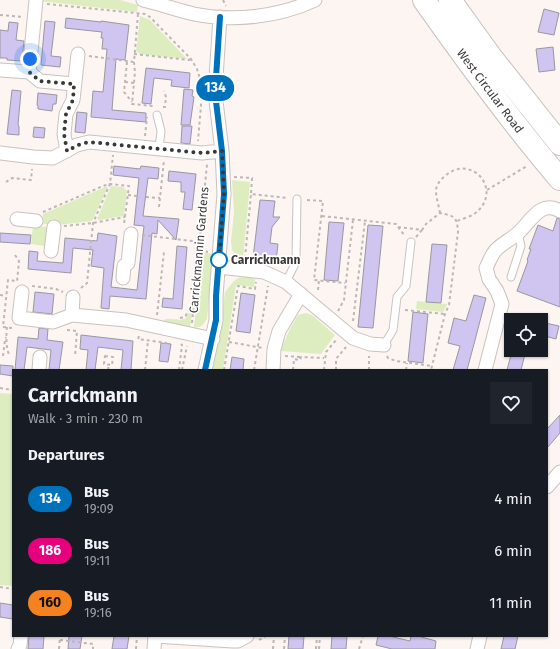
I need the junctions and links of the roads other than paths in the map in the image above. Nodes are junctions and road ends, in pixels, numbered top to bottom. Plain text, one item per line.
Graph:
1 (143, 0) edge
2 (315, 0) edge
3 (424, 0) edge
4 (450, 0) edge
5 (35, 1) edge
6 (220, 17) junction
7 (78, 54) road end
8 (0, 70) edge
9 (29, 72) junction
10 (74, 84) junction
11 (157, 115) dead end
12 (560, 144) edge
13 (162, 149) junction
14 (67, 151) junction
15 (222, 151) junction
16 (0, 153) edge
17 (560, 179) edge
18 (297, 199) road end
19 (560, 211) edge
20 (17, 219) dead end
21 (36, 221) road end
22 (54, 227) road end
23 (518, 233) junction
24 (131, 234) road end
25 (411, 242) dead end
26 (51, 251) dead end
27 (219, 267) junction
28 (511, 277) dead end
29 (123, 278) dead end
30 (286, 282) junction
31 (19, 286) road end
32 (301, 294) junction
33 (73, 296) road end
34 (72, 315) junction
35 (207, 338) junction
36 (384, 345) joint
37 (40, 357) dead end
38 (38, 369) edge
39 (205, 369) edge
40 (273, 369) edge
41 (485, 369) edge
42 (560, 472) edge
43 (548, 486) edge
44 (21, 637) edge
45 (155, 637) edge
46 (164, 637) edge
47 (246, 637) edge
48 (480, 637) edge
49 (234, 645) edge
50 (18, 649) edge
51 (154, 649) edge
52 (477, 649) edge

1 - 6 street
2 - 6 street
3 - 17 highway, West Circular Road
4 - 12 highway, West Circular Road
5 - 9 street
6 - 15 street
7 - 10 street
8 - 9 street
9 - 10 street
10 - 14 street
11 - 13 lane
13 - 14 street
13 - 15 street
14 - 16 street
15 - 27 street
18 - 30 lane
19 - 23 street
20 - 21 street
22 - 26 street
23 - 28 lane
23 - 41 street
24 - 29 street
25 - 36 lane
27 - 30 street
27 - 35 street
30 - 32 street
31 - 34 street
32 - 36 street
32 - 40 street
33 - 34 street
34 - 35 street
35 - 39 street
37 - 38 street
42 - 43 street
44 - 50 street
45 - 51 street
46 - 49 street
47 - 49 street
48 - 52 street

